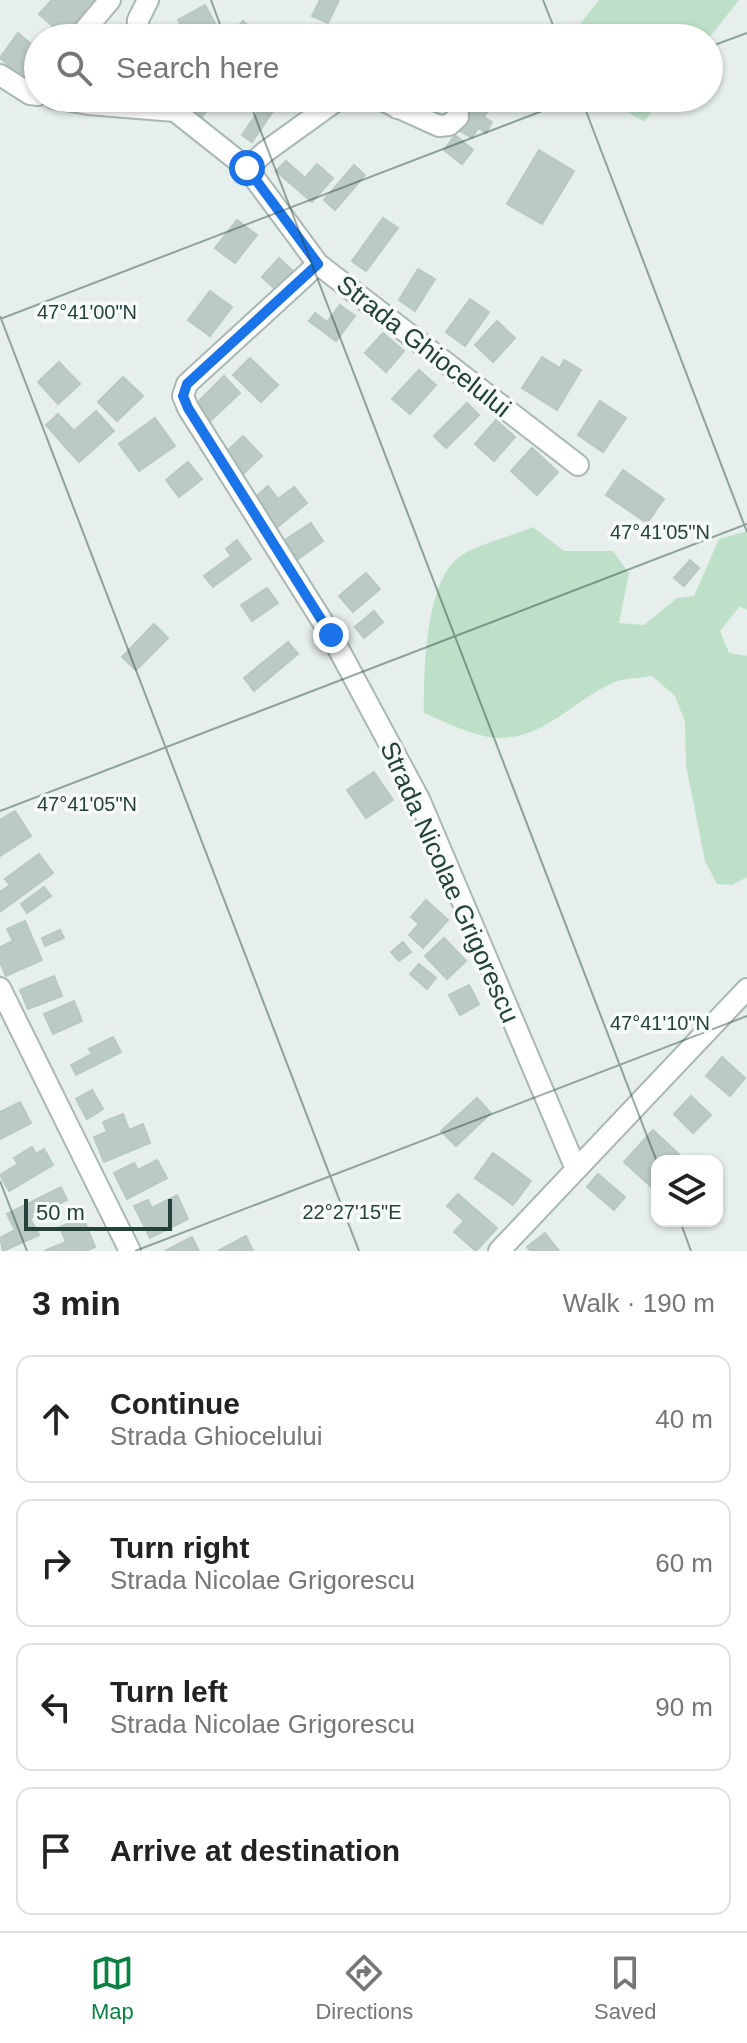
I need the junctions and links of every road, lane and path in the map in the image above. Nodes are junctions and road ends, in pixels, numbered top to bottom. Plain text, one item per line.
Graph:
1 (110, 0) edge
2 (148, 0) edge
3 (90, 24) edge
4 (138, 24) edge
5 (0, 75) edge
6 (24, 86) edge
7 (176, 112) edge
8 (321, 112) edge
9 (406, 112) edge
10 (458, 112) edge
11 (247, 168) junction
12 (318, 264) junction
13 (578, 465) dead end
14 (0, 988) edge
15 (747, 989) edge
16 (576, 1169) junction
17 (130, 1251) edge
18 (499, 1251) edge

1 - 3 street
2 - 4 street
5 - 6 street
7 - 11 street, Strada Ghiocelului
8 - 11 street
9 - 10 street
11 - 12 street, Strada Ghiocelului
12 - 13 street, Strada Ghiocelului
12 - 16 street, Strada Nicolae Grigorescu
14 - 17 street
15 - 16 street
16 - 18 street

